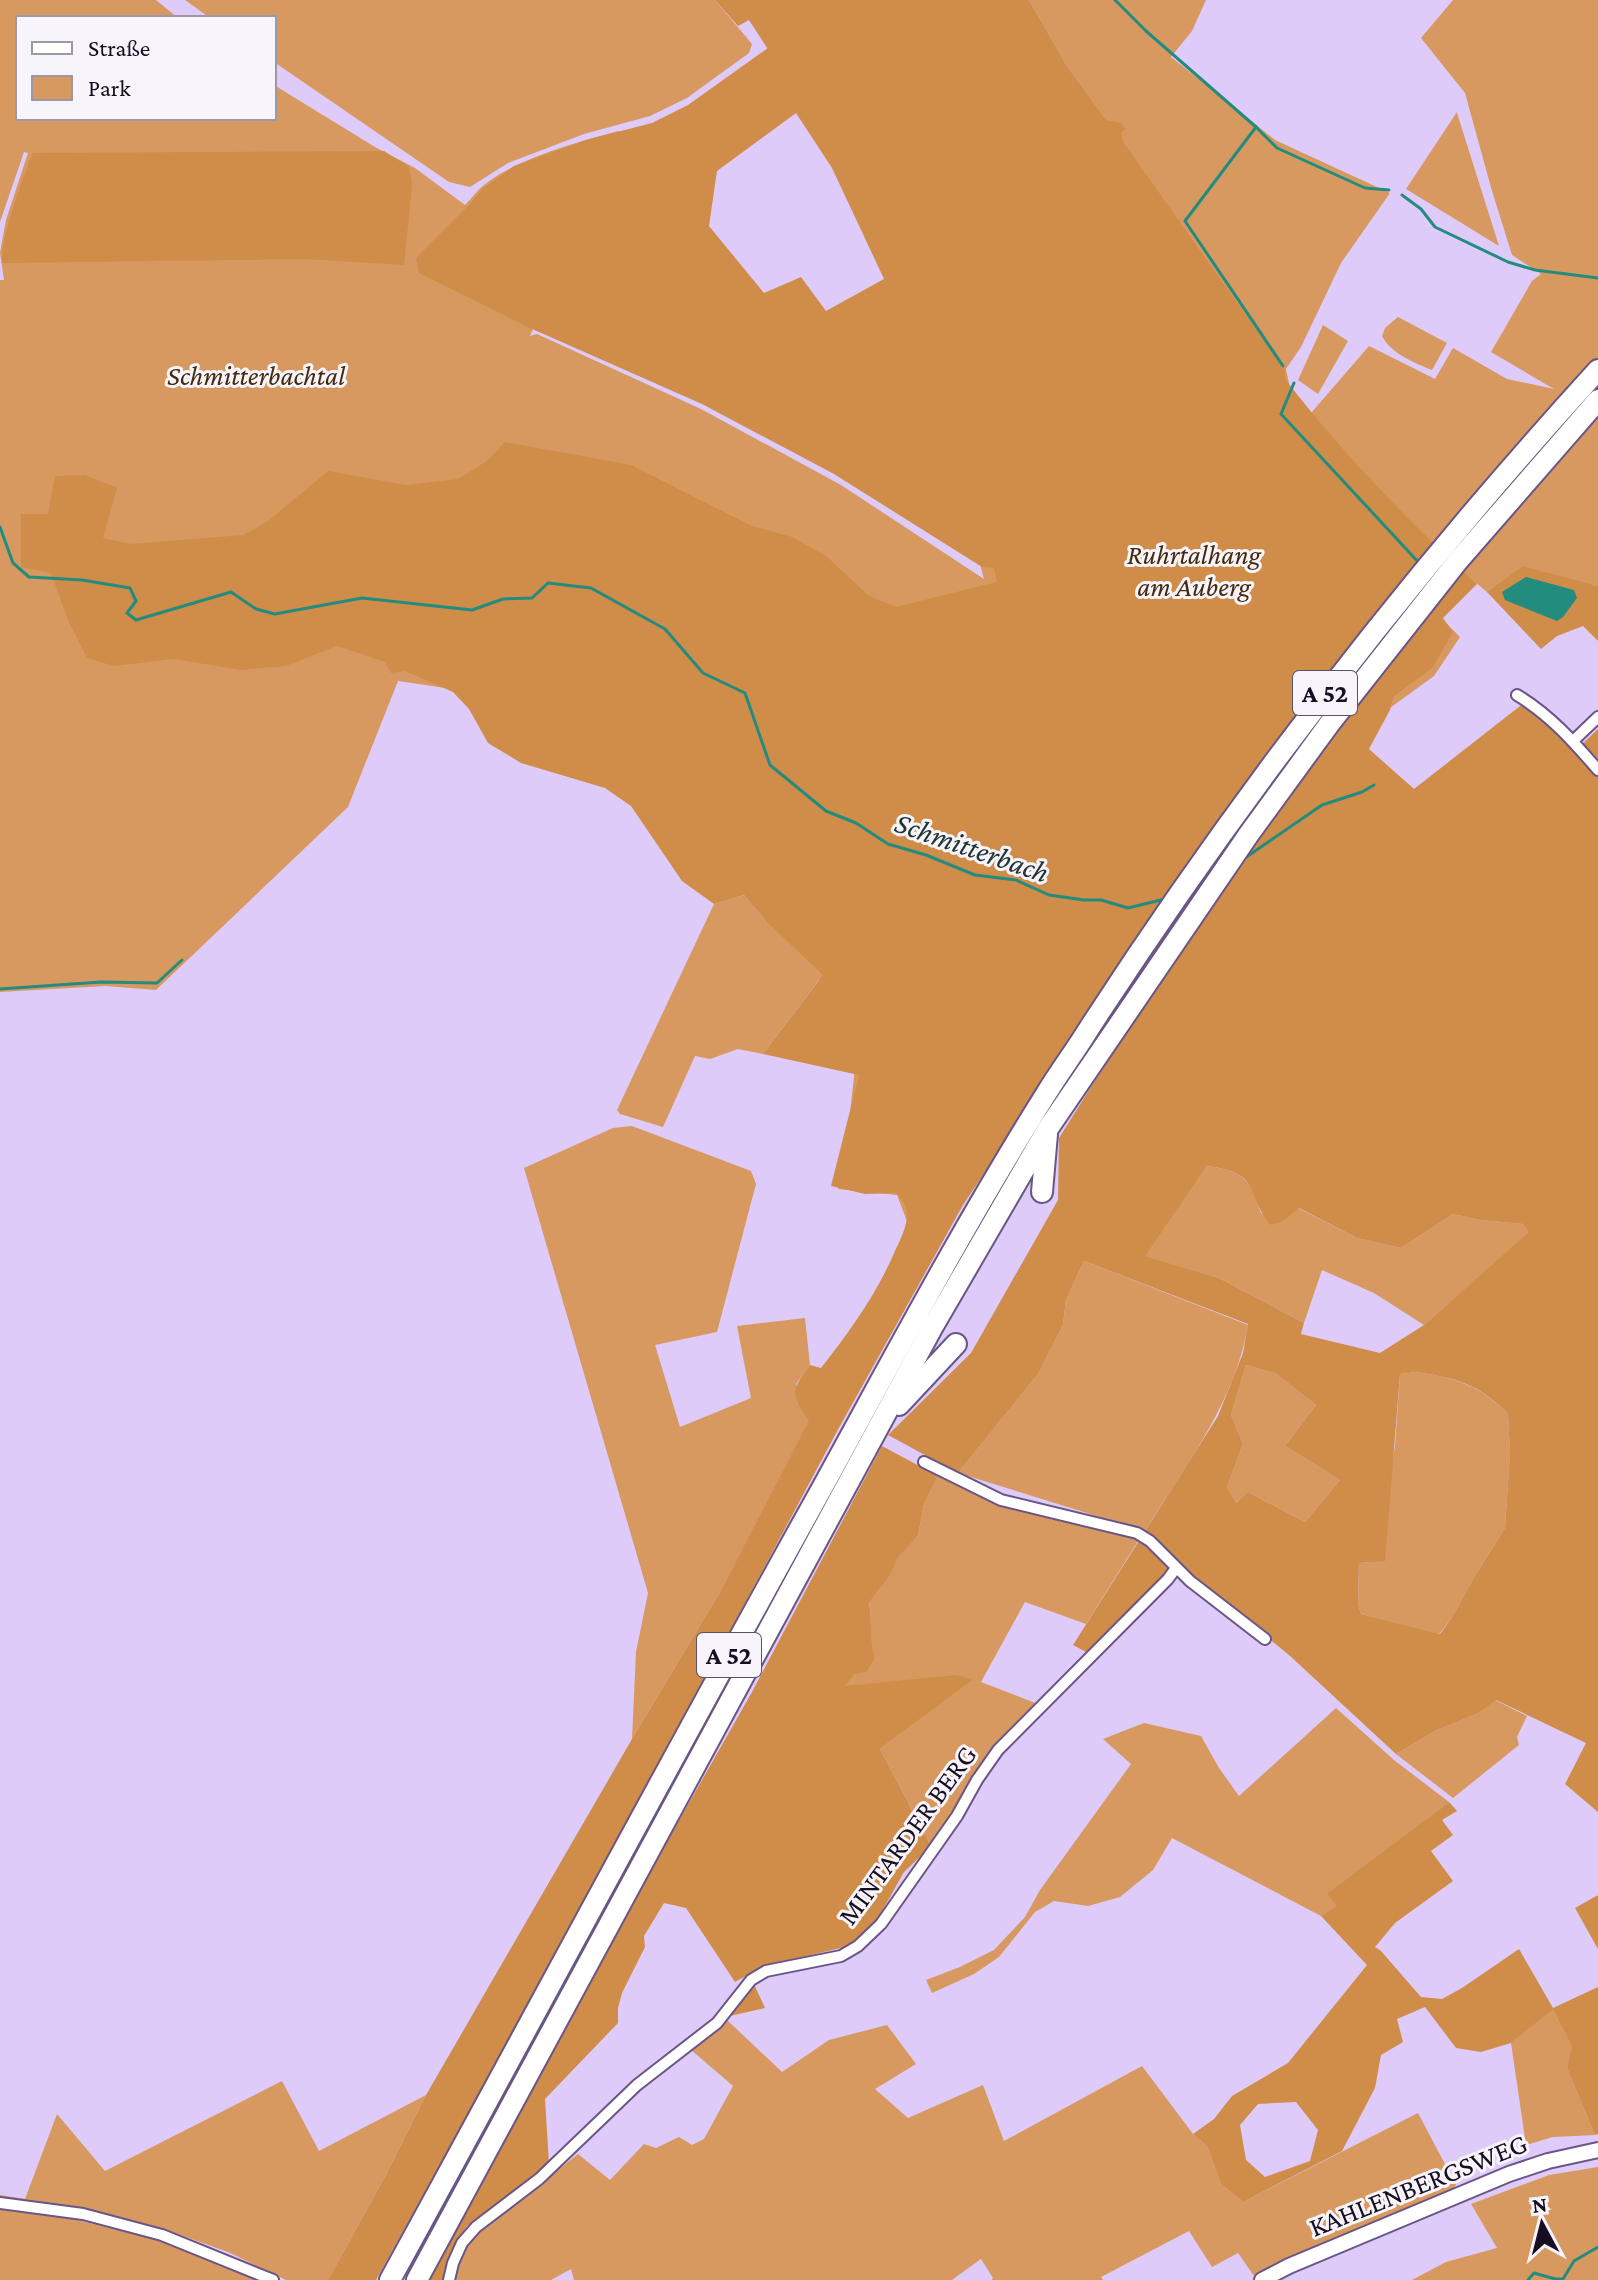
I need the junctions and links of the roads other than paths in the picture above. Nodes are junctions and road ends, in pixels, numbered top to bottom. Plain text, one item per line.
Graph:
1 (1598, 370) edge
2 (1598, 400) edge
3 (1517, 695) dead end
4 (1598, 717) edge
5 (1574, 740) junction
6 (1598, 770) edge
7 (1047, 1130) junction
8 (1042, 1192) dead end
9 (956, 1344) dead end
10 (877, 1429) junction
11 (924, 1462) dead end
12 (1176, 1568) junction
13 (1265, 1639) dead end
14 (1598, 2150) edge
15 (0, 2203) edge
16 (273, 2280) edge
17 (390, 2280) edge
18 (417, 2280) edge
19 (449, 2280) edge
20 (1262, 2280) edge

1 - 17 highway, A 52
2 - 7 highway, A 52
3 - 5 street
4 - 5 street
5 - 6 street
7 - 8 highway
7 - 10 highway, A 52
9 - 10 highway
10 - 18 highway, A 52
11 - 12 street
12 - 13 street
12 - 19 street, MINTARDER BERG
14 - 20 street, KAHLENBERGSWEG
15 - 16 street

